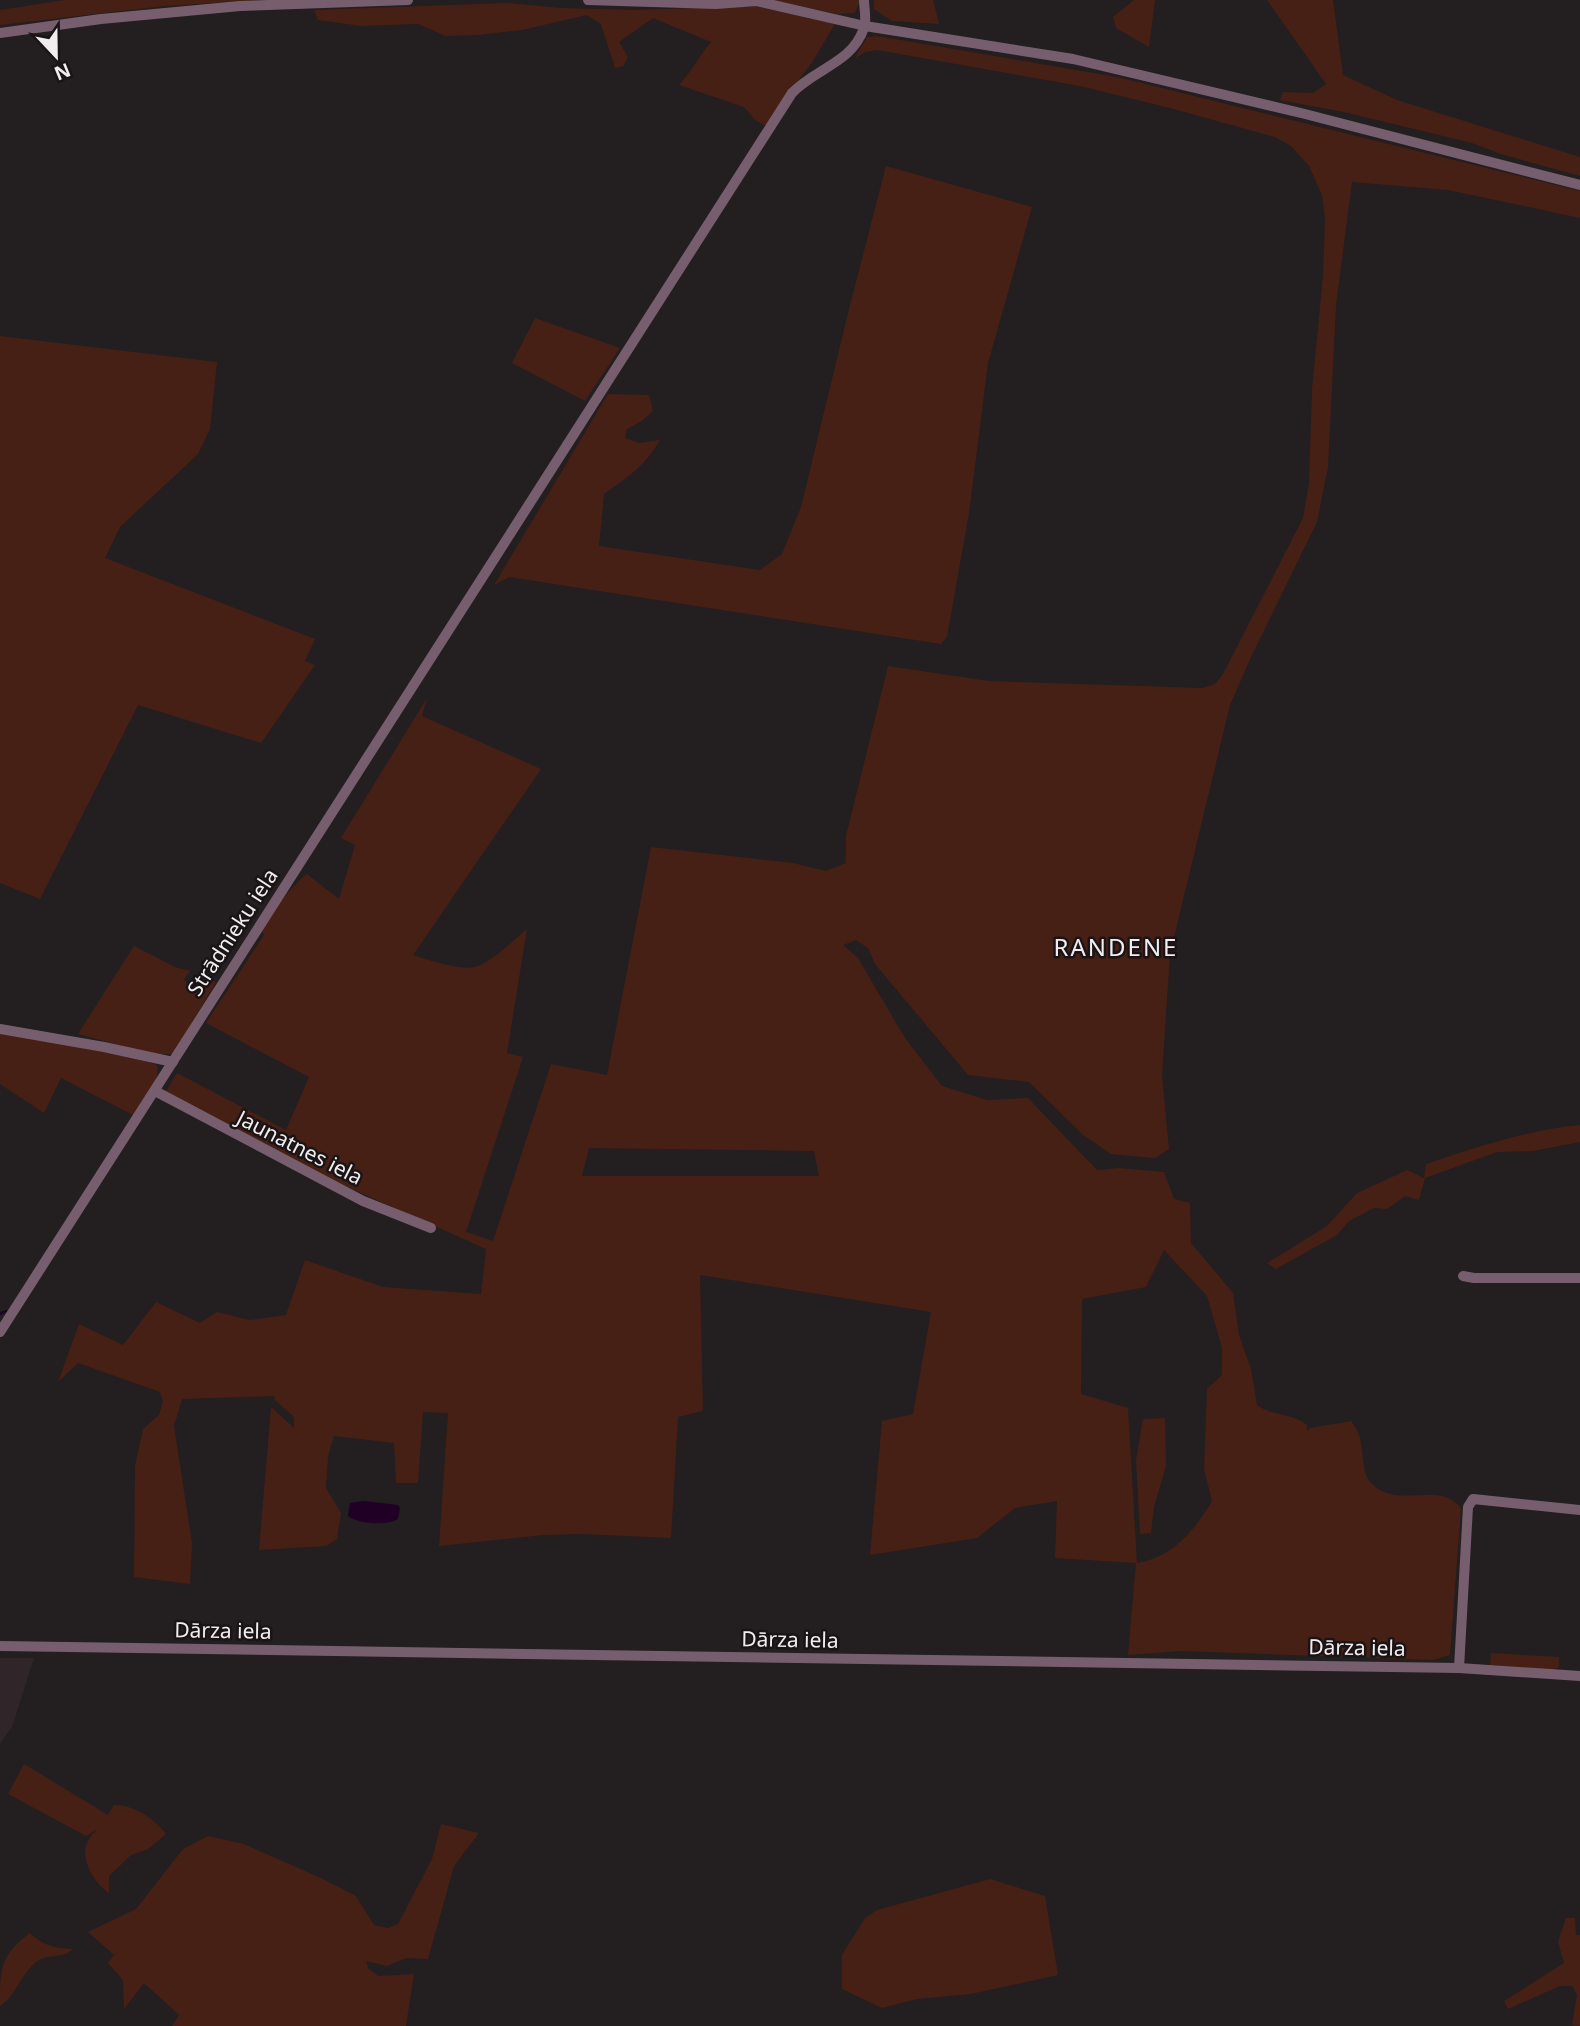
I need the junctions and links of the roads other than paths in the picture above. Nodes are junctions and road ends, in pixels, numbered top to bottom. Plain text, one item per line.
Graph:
1 (408, 0) edge
2 (588, 0) edge
3 (864, 0) edge
4 (865, 26) junction
5 (0, 33) edge
6 (1580, 185) edge
7 (0, 1029) edge
8 (173, 1062) junction
9 (155, 1091) junction
10 (431, 1228) dead end
11 (1463, 1276) dead end
12 (1580, 1278) edge
13 (0, 1332) edge
14 (1580, 1510) edge
15 (0, 1646) edge
16 (1459, 1668) junction
17 (1580, 1676) edge

1 - 5 street
2 - 4 street
3 - 4 street
4 - 6 street
4 - 8 street, Strādnieku iela
7 - 8 street
8 - 9 street, Strādnieku iela
9 - 10 street, Jaunatnes iela
9 - 13 street, Strādnieku iela
11 - 12 street
14 - 16 street
15 - 16 street, Dārza iela
16 - 17 street, Dārza iela

